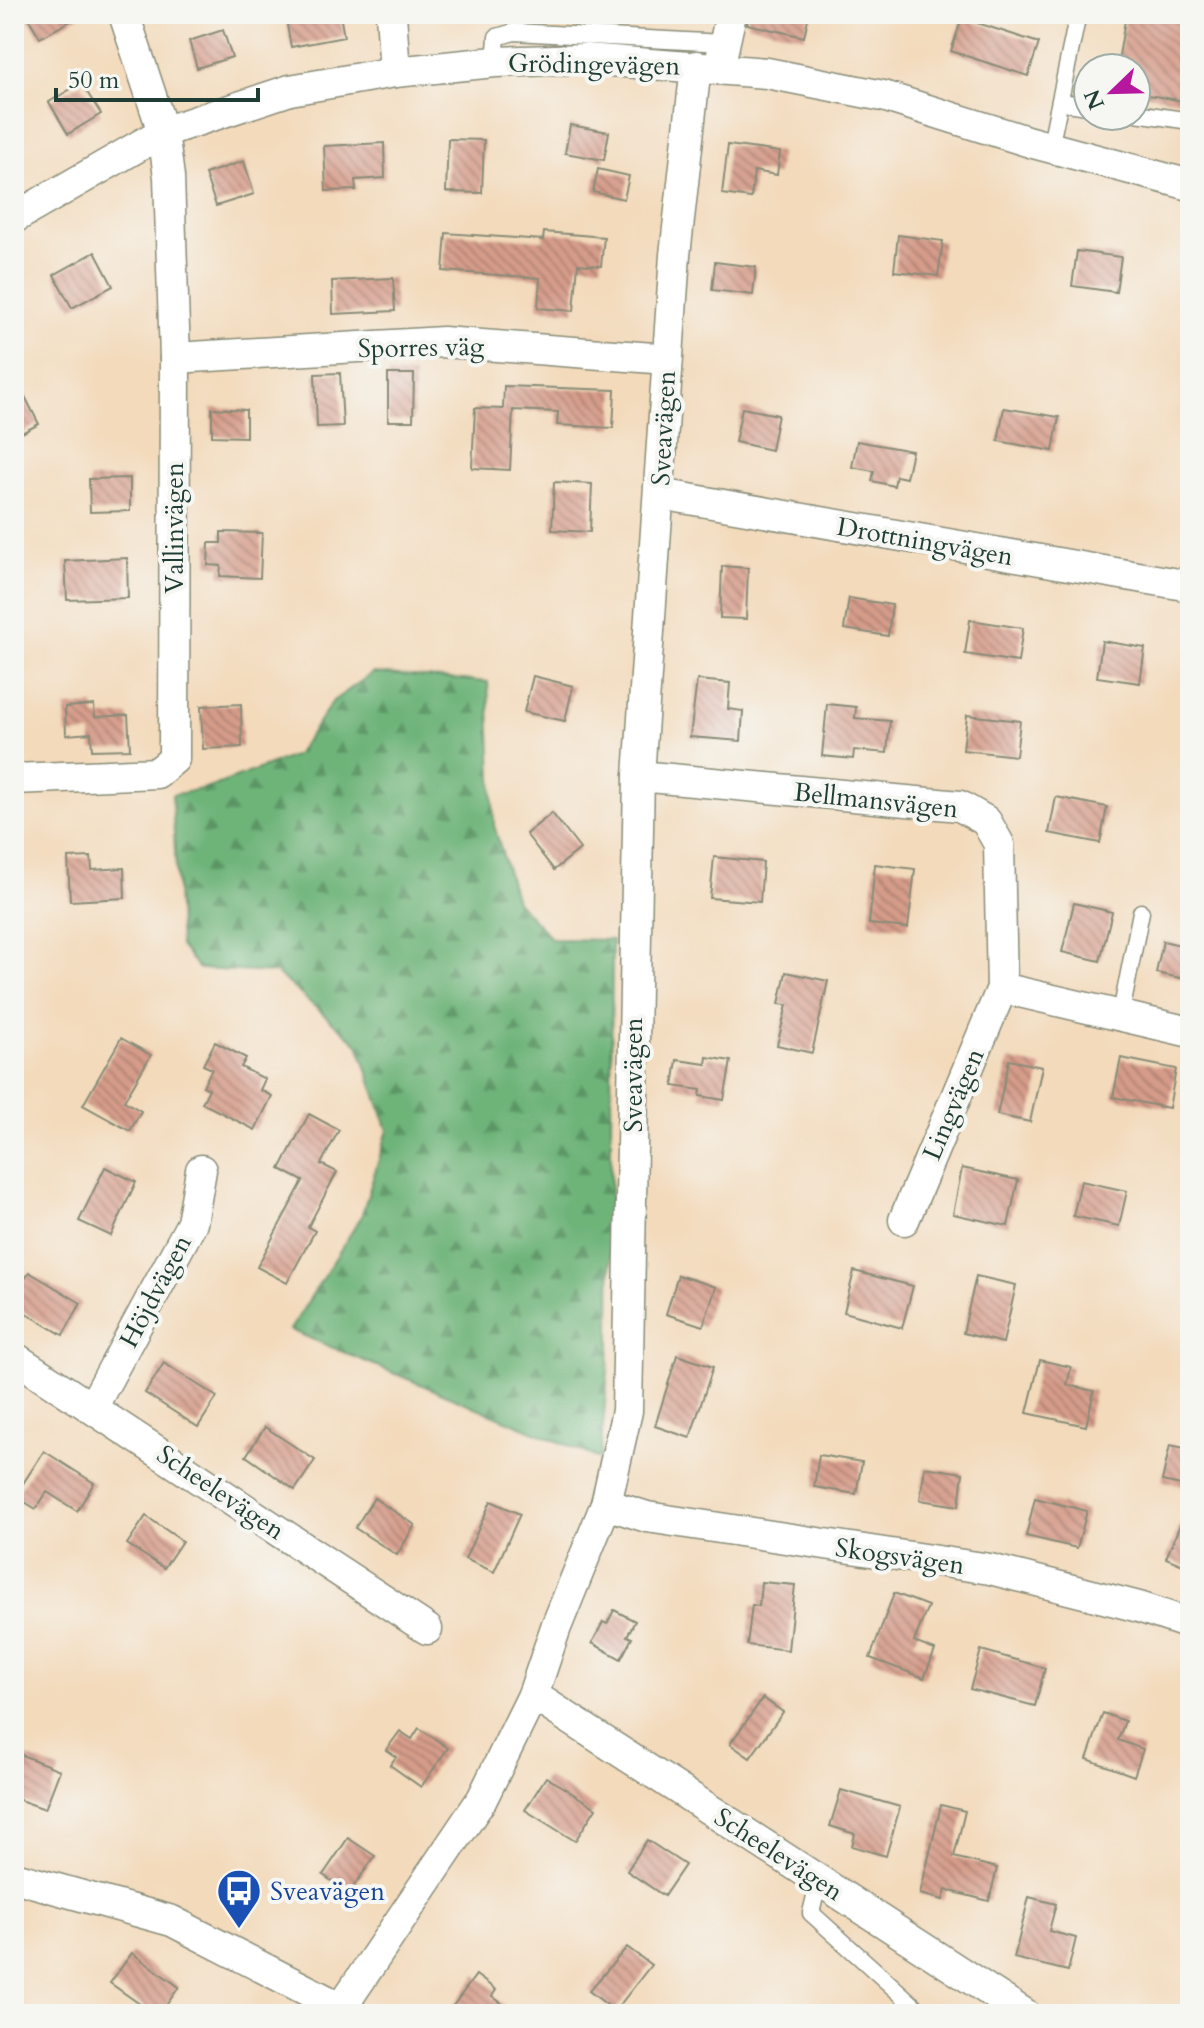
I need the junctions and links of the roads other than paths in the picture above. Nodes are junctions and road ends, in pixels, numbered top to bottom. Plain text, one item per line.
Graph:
1 (124, 14) edge
2 (391, 14) edge
3 (731, 14) edge
4 (1078, 14) edge
5 (713, 59) junction
6 (395, 72) junction
7 (1060, 102) junction
8 (1072, 104) edge
9 (1152, 115) edge
10 (1190, 121) edge
11 (163, 132) junction
12 (1050, 148) junction
13 (1190, 185) edge
14 (14, 218) edge
15 (175, 358) junction
16 (667, 359) junction
17 (660, 494) junction
18 (1190, 586) edge
19 (639, 776) junction
20 (14, 779) edge
21 (1141, 912) dead end
22 (1002, 988) junction
23 (1120, 1018) junction
24 (1190, 1032) edge
25 (201, 1170) dead end
26 (904, 1220) dead end
27 (14, 1357) edge
28 (93, 1406) junction
29 (606, 1504) junction
30 (1190, 1624) edge
31 (427, 1629) dead end
32 (533, 1695) junction
33 (14, 1877) edge
34 (819, 1880) junction
35 (344, 2012) edge
36 (923, 2014) edge
37 (1025, 2014) edge

1 - 11 street, Vallinvägen
2 - 6 street
3 - 5 street, Sveavägen
4 - 7 lane
5 - 6 street, Grödingevägen
5 - 12 street, Grödingevägen
5 - 16 street, Sveavägen
6 - 11 street, Grödingevägen
7 - 8 lane
7 - 12 lane
9 - 10 lane
11 - 14 street, Grödingevägen
11 - 15 street, Vallinvägen
12 - 13 street, Grödingevägen
15 - 16 street, Sporres väg
15 - 20 street, Vallinvägen
16 - 17 street, Sveavägen
17 - 18 street, Drottningvägen
17 - 19 street, Sveavägen
19 - 22 street, Bellmansvägen
19 - 29 street, Sveavägen
21 - 23 lane
22 - 23 street
22 - 26 street, Lingvägen
23 - 24 street
25 - 28 street, Höjdvägen
27 - 28 street, Scheelevägen
28 - 31 street, Scheelevägen
29 - 30 street, Skogsvägen
29 - 32 street, Sveavägen
32 - 34 street, Scheelevägen
32 - 35 street, Sveavägen
33 - 35 street
34 - 36 lane
34 - 37 street, Scheelevägen

